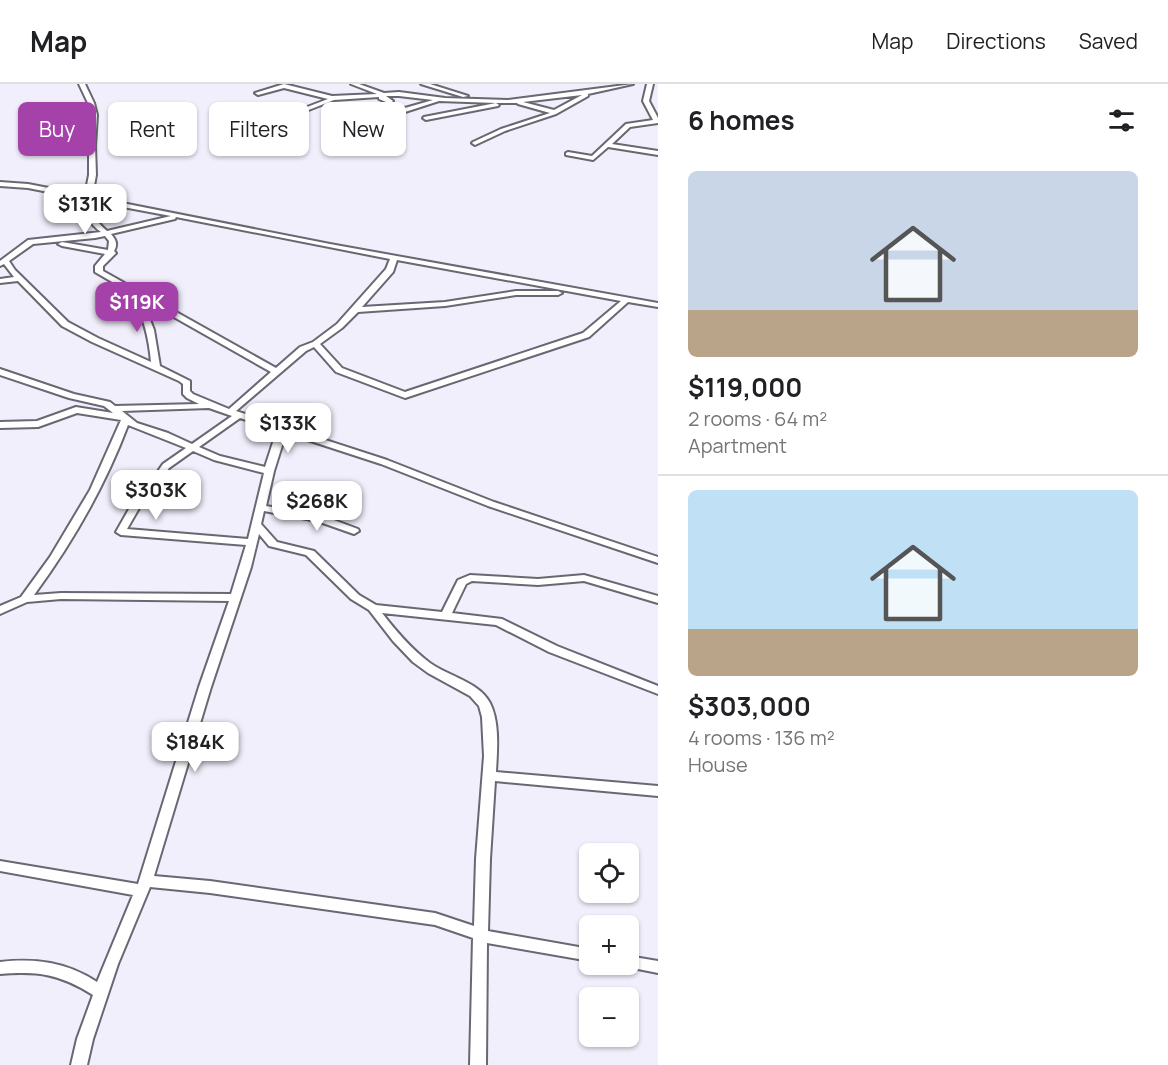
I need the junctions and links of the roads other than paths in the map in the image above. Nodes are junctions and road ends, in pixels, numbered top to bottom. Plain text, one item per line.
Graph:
1 (82, 84) edge
2 (354, 84) edge
3 (424, 84) edge
4 (630, 84) edge
5 (650, 84) edge
6 (591, 92) junction
7 (258, 93) dead end
8 (385, 95) junction
9 (332, 99) junction
10 (445, 100) junction
11 (480, 100) junction
12 (517, 101) junction
13 (508, 102) junction
14 (309, 108) edge
15 (554, 112) junction
16 (426, 118) dead end
17 (475, 143) dead end
18 (607, 145) junction
19 (658, 153) edge
20 (568, 154) dead end
21 (0, 184) edge
22 (89, 198) junction
23 (182, 216) junction
24 (106, 234) junction
25 (51, 241) junction
26 (112, 253) junction
27 (394, 257) junction
28 (2, 262) edge
29 (15, 275) junction
30 (0, 281) edge
31 (135, 293) junction
32 (603, 296) junction
33 (626, 300) junction
34 (658, 305) edge
35 (353, 310) junction
36 (316, 345) junction
37 (156, 367) junction
38 (0, 372) edge
39 (277, 372) junction
40 (211, 406) junction
41 (114, 409) junction
42 (233, 415) junction
43 (123, 419) junction
44 (0, 425) edge
45 (282, 430) junction
46 (193, 446) junction
47 (269, 471) junction
48 (262, 508) junction
49 (257, 525) junction
50 (354, 531) dead end
51 (253, 542) junction
52 (658, 560) edge
53 (236, 598) junction
54 (25, 599) junction
55 (658, 600) edge
56 (373, 608) junction
57 (0, 610) edge
58 (445, 616) junction
59 (658, 690) edge
60 (488, 776) junction
61 (658, 791) edge
62 (0, 866) edge
63 (144, 886) junction
64 (480, 935) junction
65 (579, 953) edge
66 (639, 964) edge
67 (658, 967) edge
68 (0, 968) edge
69 (101, 992) junction
70 (79, 1065) edge
71 (478, 1065) edge

1 - 22 street
2 - 8 street
3 - 11 street
4 - 6 street
5 - 18 street
6 - 12 street
6 - 15 street
7 - 9 street
8 - 9 street
8 - 10 street
8 - 10 street
9 - 14 street
10 - 11 street
11 - 13 street
12 - 13 street
12 - 15 street
13 - 16 street
15 - 17 street
18 - 19 street
18 - 20 street
21 - 22 street
22 - 23 street
22 - 24 street
23 - 24 street
23 - 27 street
24 - 25 street
24 - 26 street
25 - 26 street
25 - 28 street
26 - 31 street
27 - 32 street
27 - 35 street
28 - 29 street
29 - 30 street
29 - 37 street
31 - 37 street
31 - 39 street
32 - 33 street
32 - 35 street
33 - 34 street
33 - 36 street
35 - 36 street
36 - 39 street
37 - 40 street
38 - 41 street
39 - 42 street
40 - 41 street
40 - 42 street
41 - 43 street
42 - 45 street
42 - 46 street
43 - 44 street
43 - 46 street
43 - 54 street
45 - 47 street
45 - 52 street
46 - 47 street
46 - 51 street
47 - 48 street
48 - 49 street
48 - 50 street
49 - 51 street
49 - 56 street
51 - 53 street
53 - 54 street
53 - 63 street
54 - 57 street
55 - 58 street
56 - 58 street
56 - 60 street
58 - 59 street
60 - 61 street
60 - 64 street
62 - 63 street
63 - 64 street
63 - 69 street
64 - 65 street
64 - 71 street
66 - 67 street
68 - 69 street
69 - 70 street

